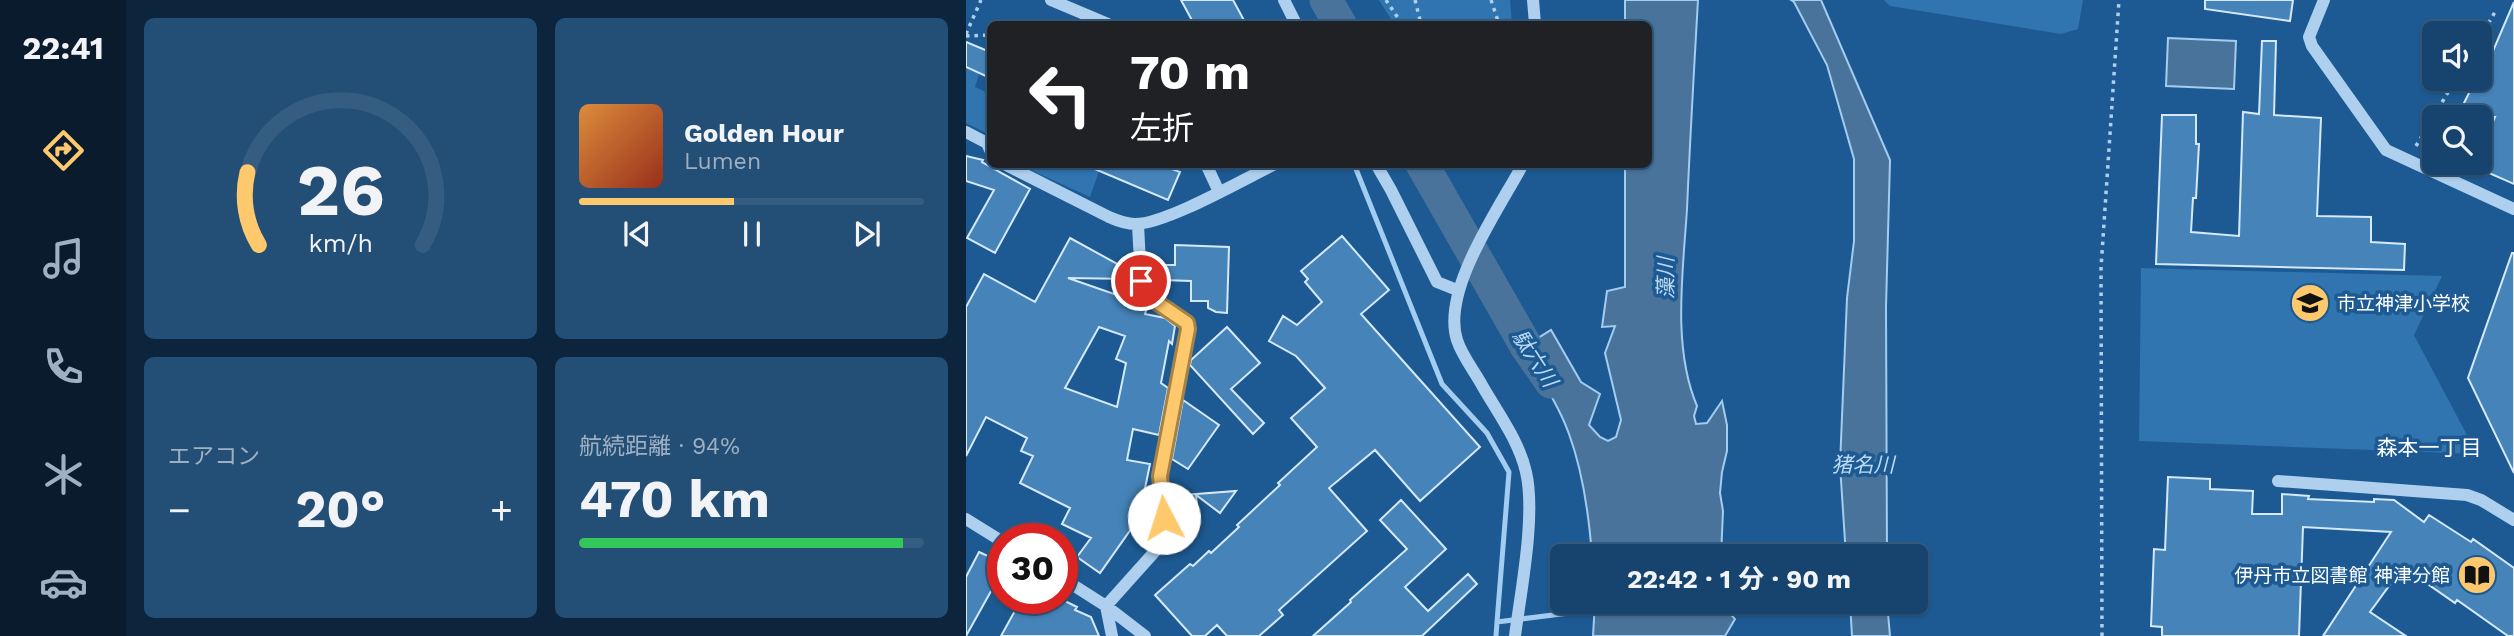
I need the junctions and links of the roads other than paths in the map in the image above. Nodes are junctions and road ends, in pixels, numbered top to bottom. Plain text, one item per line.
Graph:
1 (1051, 0) edge
2 (1284, 0) edge
3 (1533, 0) edge
4 (2324, 0) edge
5 (1075, 5) edge
6 (1103, 21) edge
7 (1294, 21) edge
8 (1535, 21) edge
9 (966, 132) edge
10 (987, 144) edge
11 (1012, 168) edge
12 (1208, 168) edge
13 (1267, 168) edge
14 (1378, 168) edge
15 (1521, 168) edge
16 (1219, 192) junction
17 (2514, 209) edge
18 (1138, 225) junction
19 (1457, 290) junction
20 (2278, 481) dead end
21 (966, 520) edge
22 (2514, 520) edge
23 (987, 532) edge
24 (1078, 588) edge
25 (1106, 606) junction
26 (1112, 636) edge
27 (1145, 636) edge
28 (1515, 636) edge

1 - 5 street
2 - 7 street
3 - 8 street
4 - 17 street
5 - 6 street
9 - 10 street
11 - 18 street
12 - 16 street
13 - 16 street
14 - 19 street
15 - 19 street
16 - 18 street
18 - 25 street
19 - 28 street
20 - 22 street
21 - 23 street
24 - 25 street
25 - 26 street
25 - 27 street

